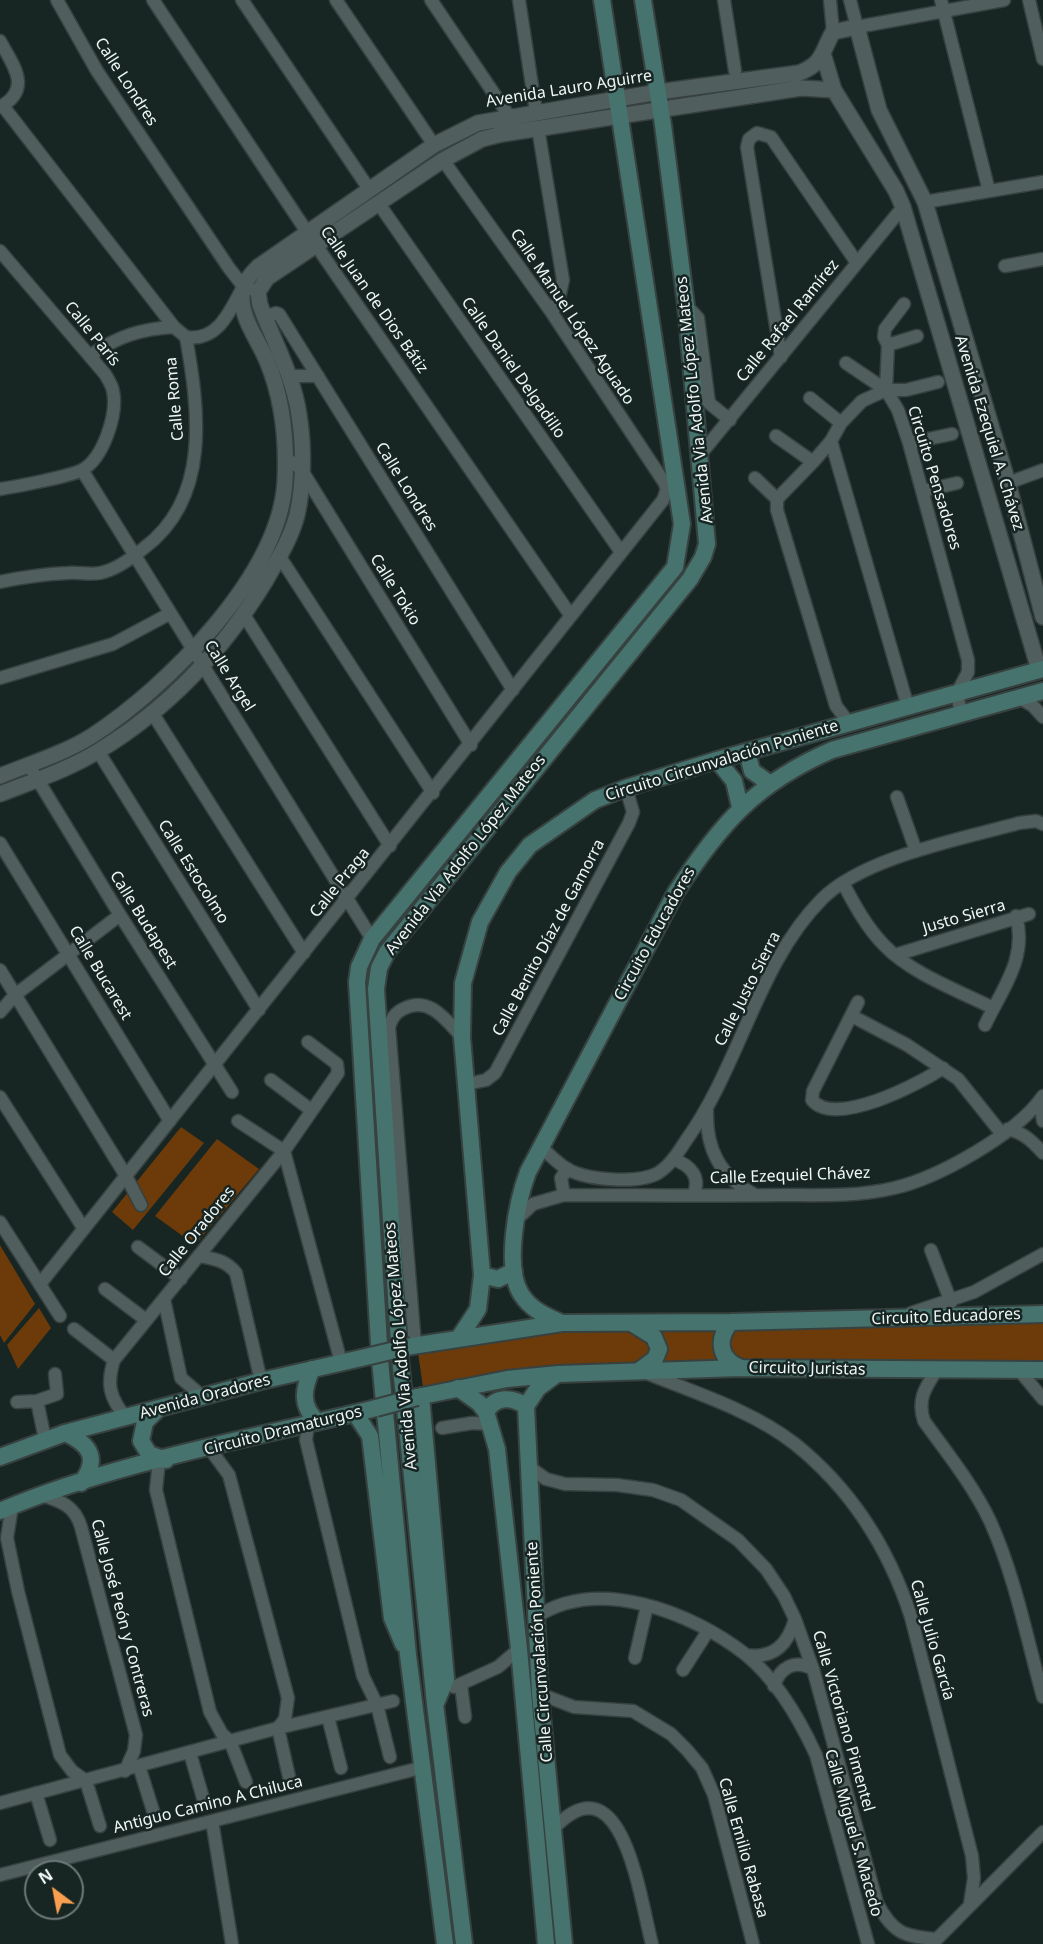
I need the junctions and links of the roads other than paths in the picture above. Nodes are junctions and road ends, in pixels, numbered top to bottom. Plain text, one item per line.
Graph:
1 (57, 0) edge
2 (153, 0) edge
3 (242, 0) edge
4 (336, 0) edge
5 (519, 0) edge
6 (602, 0) edge
7 (643, 0) edge
8 (724, 0) edge
9 (830, 0) edge
10 (850, 0) edge
11 (1004, 0) edge
12 (1029, 0) edge
13 (435, 3) edge
14 (943, 5) edge
15 (857, 27) junction
16 (833, 32) junction
17 (0, 40) edge
18 (824, 57) junction
19 (1043, 58) edge
20 (735, 71) dead end
21 (834, 90) junction
22 (658, 93) junction
23 (618, 99) junction
24 (1, 107) edge
25 (879, 110) junction
26 (661, 111) junction
27 (536, 112) junction
28 (508, 116) junction
29 (621, 118) junction
30 (854, 120) junction
31 (538, 128) junction
32 (434, 145) junction
33 (443, 160) junction
34 (1043, 182) edge
35 (369, 189) junction
36 (989, 191) junction
37 (925, 202) junction
38 (379, 204) junction
39 (903, 207) junction
40 (307, 232) junction
41 (316, 246) junction
42 (0, 251) edge
43 (1043, 259) edge
44 (857, 263) junction
45 (1005, 266) dead end
46 (243, 286) junction
47 (258, 292) junction
48 (904, 304) dead end
49 (686, 305) junction
50 (552, 313) junction
51 (265, 317) junction
52 (174, 327) junction
53 (917, 336) dead end
54 (186, 337) junction
55 (888, 345) junction
56 (91, 355) junction
57 (781, 357) junction
58 (846, 363) dead end
59 (290, 376) junction
60 (318, 376) junction
61 (938, 382) dead end
62 (886, 390) junction
63 (810, 398) dead end
64 (730, 420) junction
65 (841, 423) junction
66 (952, 434) dead end
67 (776, 436) dead end
68 (831, 441) junction
69 (909, 443) junction
70 (699, 456) junction
71 (285, 457) junction
72 (813, 462) junction
73 (301, 469) junction
74 (82, 470) junction
75 (1043, 470) edge
76 (756, 478) dead end
77 (957, 483) dead end
78 (1008, 483) junction
79 (0, 489) edge
80 (923, 491) junction
81 (671, 492) junction
82 (777, 499) junction
83 (621, 552) junction
84 (134, 556) junction
85 (280, 557) junction
86 (0, 582) edge
87 (1039, 588) edge
88 (1018, 594) junction
89 (170, 614) junction
90 (244, 615) junction
91 (571, 616) junction
92 (1043, 618) edge
93 (194, 651) junction
94 (204, 666) junction
95 (1041, 670) edge
96 (0, 678) edge
97 (513, 690) junction
98 (1043, 691) edge
99 (957, 693) junction
100 (1020, 698) junction
101 (908, 707) junction
102 (153, 714) junction
103 (961, 714) junction
104 (1043, 717) edge
105 (849, 723) junction
106 (471, 745) junction
107 (99, 751) junction
108 (747, 752) junction
109 (717, 760) junction
110 (29, 764) junction
111 (0, 776) edge
112 (38, 779) junction
113 (769, 783) junction
114 (626, 788) junction
115 (433, 793) junction
116 (0, 794) edge
117 (897, 797) dead end
118 (740, 807) junction
119 (1041, 821) edge
120 (0, 843) edge
121 (390, 846) junction
122 (916, 851) junction
123 (843, 883) junction
124 (347, 900) junction
125 (1029, 914) dead end
126 (120, 915) junction
127 (1016, 916) junction
128 (372, 939) junction
129 (68, 952) junction
130 (304, 953) junction
131 (894, 955) junction
132 (0, 970) edge
133 (15, 995) junction
134 (858, 1002) dead end
135 (993, 1008) junction
136 (259, 1010) junction
137 (0, 1012) edge
138 (852, 1016) junction
139 (985, 1025) dead end
140 (462, 1037) junction
141 (308, 1042) dead end
142 (214, 1066) junction
143 (943, 1068) junction
144 (271, 1080) dead end
145 (467, 1084) junction
146 (232, 1092) dead end
147 (0, 1097) edge
148 (1041, 1098) edge
149 (311, 1110) junction
150 (707, 1111) junction
151 (170, 1121) junction
152 (238, 1121) dead end
153 (1043, 1121) edge
154 (1005, 1131) junction
155 (541, 1147) junction
156 (284, 1151) junction
157 (1043, 1153) edge
158 (673, 1159) junction
159 (568, 1169) junction
160 (126, 1176) junction
161 (564, 1195) junction
162 (693, 1195) junction
163 (756, 1196) junction
164 (141, 1205) dead end
165 (516, 1220) junction
166 (0, 1222) edge
167 (84, 1229) junction
168 (138, 1247) dead end
169 (931, 1250) dead end
170 (1043, 1254) edge
171 (200, 1256) junction
172 (514, 1271) junction
173 (482, 1275) junction
174 (181, 1279) junction
175 (39, 1284) junction
176 (105, 1289) dead end
177 (164, 1299) junction
178 (951, 1302) junction
179 (1043, 1314) edge
180 (60, 1316) dead end
181 (146, 1320) junction
182 (886, 1320) junction
183 (628, 1322) junction
184 (731, 1322) junction
185 (562, 1323) junction
186 (74, 1329) dead end
187 (459, 1338) junction
188 (414, 1346) junction
189 (114, 1360) junction
190 (341, 1362) junction
191 (741, 1368) junction
192 (312, 1369) junction
193 (640, 1370) junction
194 (1019, 1370) junction
195 (1043, 1370) edge
196 (936, 1371) junction
197 (55, 1374) dead end
198 (558, 1374) junction
199 (261, 1381) junction
200 (458, 1388) junction
201 (203, 1397) junction
202 (419, 1397) junction
203 (1043, 1399) edge
204 (37, 1401) junction
205 (17, 1402) dead end
206 (526, 1406) junction
207 (158, 1410) junction
208 (355, 1413) junction
209 (126, 1418) junction
210 (488, 1418) junction
211 (313, 1423) junction
212 (441, 1428) dead end
213 (65, 1433) junction
214 (45, 1439) junction
215 (210, 1449) junction
216 (0, 1457) edge
217 (162, 1460) junction
218 (529, 1467) junction
219 (81, 1483) junction
220 (40, 1494) junction
221 (6, 1509) edge
222 (0, 1523) edge
223 (647, 1606) junction
224 (536, 1617) junction
225 (795, 1619) junction
226 (708, 1631) junction
227 (519, 1649) junction
228 (408, 1655) junction
229 (746, 1655) junction
230 (635, 1658) dead end
231 (813, 1669) junction
232 (683, 1670) dead end
233 (774, 1686) junction
234 (540, 1694) junction
235 (1043, 1697) edge
236 (393, 1701) dead end
237 (435, 1704) junction
238 (377, 1705) junction
239 (328, 1717) junction
240 (465, 1717) dead end
241 (278, 1728) junction
242 (230, 1741) junction
243 (190, 1753) junction
244 (390, 1757) dead end
245 (139, 1766) junction
246 (424, 1767) junction
247 (341, 1768) dead end
248 (125, 1771) junction
249 (86, 1781) junction
250 (290, 1781) dead end
251 (246, 1782) dead end
252 (36, 1793) junction
253 (0, 1803) edge
254 (205, 1805) dead end
255 (154, 1814) dead end
256 (212, 1821) junction
257 (100, 1826) dead end
258 (554, 1828) junction
259 (1043, 1832) edge
260 (50, 1840) dead end
261 (0, 1875) edge
262 (970, 1904) junction
263 (907, 1940) edge
264 (934, 1942) edge
265 (541, 1943) edge
266 (232, 1944) edge
267 (444, 1944) edge
268 (464, 1944) edge
269 (564, 1944) edge
270 (652, 1944) edge
271 (753, 1944) edge
272 (868, 1944) edge

1 - 46 street, Calle Londres
2 - 40 street, Calle Juan de Dios Bátiz
3 - 35 street
4 - 32 street
5 - 27 street
6 - 23 main road, Avenida Via Adolfo López Mateos
7 - 22 main road, Avenida Via Adolfo López Mateos
8 - 20 street
9 - 16 street
10 - 15 street
11 - 14 street
12 - 19 street
13 - 28 street
14 - 15 street
14 - 36 street
15 - 16 street
15 - 25 street, Avenida Ezequiel A. Chávez
16 - 18 street
17 - 24 street
18 - 21 street, Avenida Ezequiel A. Chávez
18 - 22 street, Avenida Lauro Aguirre
21 - 26 street, Avenida Lauro Aguirre
21 - 30 street, Avenida Ezequiel A. Chávez
22 - 23 street, Avenida Lauro Aguirre
22 - 26 main road, Avenida Via Adolfo López Mateos
23 - 27 street, Avenida Lauro Aguirre
23 - 29 main road, Avenida Via Adolfo López Mateos
24 - 52 street, Calle Roma
25 - 30 street
25 - 37 street, Avenida Ezequiel A. Chávez
26 - 29 street, Avenida Lauro Aguirre
26 - 49 main road, Avenida Via Adolfo López Mateos
27 - 28 street, Avenida Lauro Aguirre
28 - 32 street, Avenida Lauro Aguirre
29 - 31 street, Avenida Lauro Aguirre
29 - 81 main road, Avenida Via Adolfo López Mateos
30 - 39 street, Avenida Ezequiel A. Chávez
31 - 33 street, Avenida Lauro Aguirre
31 - 50 street
32 - 35 street, Avenida Lauro Aguirre
33 - 38 street, Avenida Lauro Aguirre
33 - 50 street, Calle Manuel López Aguado
34 - 36 street
35 - 40 street, Avenida Lauro Aguirre
36 - 37 street
37 - 78 street, Avenida Ezequiel A. Chávez
38 - 41 street, Avenida Lauro Aguirre
38 - 83 street, Calle Daniel Delgadillo
39 - 44 street, Calle Rafael Ramírez
39 - 88 street, Avenida Ezequiel A. Chávez
40 - 41 street, Calle Juan de Dios Bátiz
40 - 46 street, Avenida Lauro Aguirre
41 - 47 street, Avenida Lauro Aguirre
41 - 91 street, Calle Juan de Dios Bátiz
42 - 56 street, Calle París
43 - 45 street
44 - 57 street, Calle Rafael Ramírez
44 - 57 street
46 - 47 street
46 - 54 street, Avenida Lauro Aguirre
46 - 71 street
47 - 51 street
48 - 55 street
49 - 64 street
49 - 70 main road, Avenida Via Adolfo López Mateos
50 - 81 street, Calle Manuel López Aguado
51 - 59 street
51 - 60 street, Calle Londres
52 - 54 street, Calle Roma
52 - 56 street
53 - 55 street
54 - 84 street, Calle Roma
55 - 62 street
56 - 74 street, Calle París
57 - 64 street, Calle Rafael Ramírez
58 - 62 street
59 - 60 street
59 - 73 street
60 - 97 street, Calle Londres
61 - 62 street
62 - 65 street
62 - 69 street, Circuito Pensadores
63 - 65 street
64 - 70 street, Calle Rafael Ramírez
65 - 68 street
66 - 69 street
67 - 72 street
68 - 72 street
68 - 101 street
69 - 80 street, Circuito Pensadores
70 - 237 main road, Avenida Via Adolfo López Mateos
71 - 73 street, Calle Tokio
71 - 93 street
72 - 82 street
73 - 85 street
73 - 106 street, Calle Tokio
74 - 79 street
74 - 84 street, Calle Argel
75 - 78 street
76 - 82 street
77 - 80 street
78 - 87 street, Avenida Ezequiel A. Chávez
80 - 99 street, Circuito Pensadores
81 - 83 street, Calle Praga
81 - 128 main road, Avenida Via Adolfo López Mateos
82 - 105 street
83 - 91 street, Calle Praga
84 - 86 street, Calle Roma
84 - 89 street, Calle Argel
85 - 90 street
85 - 115 street
87 - 88 street
87 - 92 street, Avenida Ezequiel A. Chávez
88 - 95 street, Avenida Ezequiel A. Chávez
89 - 93 street, Calle Argel
89 - 96 street
90 - 94 street
90 - 121 street
91 - 97 street, Calle Praga
93 - 94 street, Calle Argel
93 - 110 street
94 - 102 street
94 - 124 street, Calle Argel
95 - 99 main road, Circuito Circunvalación Poniente
97 - 106 street, Calle Praga
98 - 100 main road, Circuito Educadores
99 - 101 main road, Circuito Circunvalación Poniente
99 - 103 street
100 - 103 main road, Circuito Educadores
100 - 104 street
101 - 105 main road, Circuito Circunvalación Poniente
102 - 107 street
102 - 130 street
103 - 113 main road, Circuito Educadores
105 - 108 main road, Circuito Circunvalación Poniente
106 - 115 street, Calle Praga
107 - 112 street
107 - 136 street, Calle Estocolmo
108 - 109 main road, Circuito Circunvalación Poniente
108 - 113 main road
109 - 114 main road, Circuito Circunvalación Poniente
109 - 118 main road
110 - 111 street
110 - 112 street, Calle Budapest
112 - 116 street
112 - 126 street, Calle Budapest
113 - 118 main road, Circuito Educadores
114 - 140 main road, Circuito Circunvalación Poniente
114 - 145 street, Calle Benito Díaz de Gamorra
115 - 121 street, Calle Praga
117 - 122 street
118 - 155 main road, Circuito Educadores
119 - 122 street, Calle Justo Sierra
120 - 129 street, Calle Bucarest
121 - 124 street, Calle Praga
122 - 123 street, Calle Justo Sierra
123 - 131 street
123 - 150 street, Calle Justo Sierra
124 - 128 street, Calle Argel
124 - 130 street, Calle Praga
125 - 127 street
126 - 129 street
126 - 142 street, Calle Budapest
127 - 131 street, Justo Sierra
127 - 135 street, Justo Sierra
128 - 228 main road, Avenida Via Adolfo López Mateos
129 - 133 street
129 - 151 street, Calle Bucarest
130 - 136 street, Calle Praga
131 - 135 street
132 - 133 street
133 - 137 street
133 - 160 street
134 - 138 street
135 - 139 street, Justo Sierra
136 - 142 street, Calle Praga
138 - 143 street
138 - 143 street
140 - 145 main road, Circuito Circunvalación Poniente
140 - 188 street
141 - 149 street, Calle Oradores
142 - 146 street, Calle Budapest
142 - 151 street, Calle Praga
143 - 154 street
144 - 149 street
145 - 173 main road, Circuito Circunvalación Poniente
147 - 167 street
148 - 153 street
148 - 154 street, Calle Ezequiel Chávez
149 - 156 street, Calle Oradores
150 - 158 street, Calle Justo Sierra
150 - 163 street, Calle Justo Sierra
151 - 160 street, Calle Praga
152 - 156 street
154 - 157 street
154 - 163 street, Calle Ezequiel Chávez
155 - 159 street, Calle Justo Sierra
155 - 165 main road, Circuito Educadores
156 - 171 street, Calle Oradores
156 - 190 street
158 - 159 street, Calle Justo Sierra
158 - 162 street
159 - 161 street
160 - 164 street
160 - 167 street, Calle Praga
161 - 162 street, Calle Ezequiel Chávez
161 - 165 street, Calle Ezequiel Chávez
162 - 163 street, Calle Ezequiel Chávez
165 - 172 main road, Circuito Educadores
166 - 175 street
167 - 175 street, Calle Praga
168 - 174 street
169 - 178 street
170 - 178 street
171 - 174 street, Calle Oradores
171 - 199 street
172 - 173 main road
172 - 185 main road, Circuito Educadores
173 - 187 main road, Circuito Circunvalación Poniente
174 - 177 street, Calle Oradores
175 - 180 street
176 - 181 street
177 - 181 street, Calle Oradores
177 - 201 street
178 - 182 street
179 - 182 main road, Circuito Educadores
181 - 189 street, Calle Oradores
182 - 184 main road, Circuito Educadores
183 - 184 main road, Circuito Educadores
183 - 185 main road, Circuito Educadores
183 - 193 main road
184 - 191 main road
185 - 187 main road, Circuito Educadores
186 - 189 street
187 - 188 main road, Circuito Educadores
188 - 190 main road, Avenida Oradores, bridge
189 - 209 street, Calle Oradores
190 - 192 main road, Avenida Oradores
191 - 193 main road, Circuito Juristas
191 - 196 main road, Circuito Juristas
192 - 199 main road, Avenida Oradores
192 - 211 main road
193 - 198 main road, Circuito Juristas
193 - 262 street, Calle Julio García
194 - 195 main road, Circuito Juristas
194 - 196 main road, Circuito Juristas
194 - 203 street
196 - 235 street
197 - 204 street
198 - 200 main road, Circuito Dramaturgos
198 - 206 main road
199 - 201 main road, Avenida Oradores
200 - 202 main road, Circuito Dramaturgos
200 - 210 main road
201 - 207 main road, Avenida Oradores
202 - 208 main road, Circuito Dramaturgos, bridge
202 - 237 main road
204 - 205 street
204 - 214 street
206 - 210 main road
206 - 218 main road, Calle Circunvalación Poniente
207 - 209 main road, Avenida Oradores
207 - 217 main road
208 - 211 main road, Circuito Dramaturgos
208 - 228 main road
209 - 213 main road, Avenida Oradores
210 - 212 street
210 - 227 main road, Calle Circunvalación Poniente
211 - 215 main road, Circuito Dramaturgos
211 - 238 street
213 - 214 main road, Avenida Oradores
213 - 219 main road
214 - 216 main road, Avenida Oradores
215 - 217 main road, Circuito Dramaturgos
215 - 241 street
217 - 219 main road, Circuito Dramaturgos
217 - 242 street
218 - 224 main road, Calle Circunvalación Poniente
218 - 225 street, Calle Victoriano Pimentel
219 - 220 main road, Circuito Dramaturgos
220 - 221 main road, Circuito Dramaturgos
220 - 248 street, Calle José Peón y Contreras
221 - 222 street
221 - 249 street
223 - 224 street, Calle Miguel S. Macedo
223 - 226 street, Calle Miguel S. Macedo
223 - 230 street
224 - 234 main road, Calle Circunvalación Poniente
225 - 229 street
225 - 231 street, Calle Victoriano Pimentel
226 - 229 street, Calle Miguel S. Macedo
226 - 232 street
227 - 240 street
227 - 265 main road, Calle Circunvalación Poniente
228 - 246 main road, Avenida Via Adolfo López Mateos
229 - 233 street, Calle Miguel S. Macedo
231 - 233 street
231 - 263 street, Calle Victoriano Pimentel
233 - 272 street, Calle Miguel S. Macedo
234 - 258 main road, Calle Circunvalación Poniente
234 - 271 street, Calle Emilio Rabasa
236 - 238 street
237 - 268 main road, Avenida Via Adolfo López Mateos
238 - 239 street
238 - 244 street
239 - 241 street
239 - 247 street
241 - 242 street
241 - 250 street
242 - 243 street
242 - 251 street
243 - 245 street
243 - 254 street
245 - 248 street
245 - 255 street
246 - 256 street, Antiguo Camino A Chiluca
246 - 267 main road, Avenida Via Adolfo López Mateos
248 - 249 street
249 - 252 street
249 - 257 street
252 - 253 street
252 - 260 street
256 - 261 street, Antiguo Camino A Chiluca
256 - 266 street
258 - 269 main road, Calle Circunvalación Poniente
258 - 270 street
259 - 262 street
262 - 264 street
263 - 264 street, Calle Victoriano Pimentel

